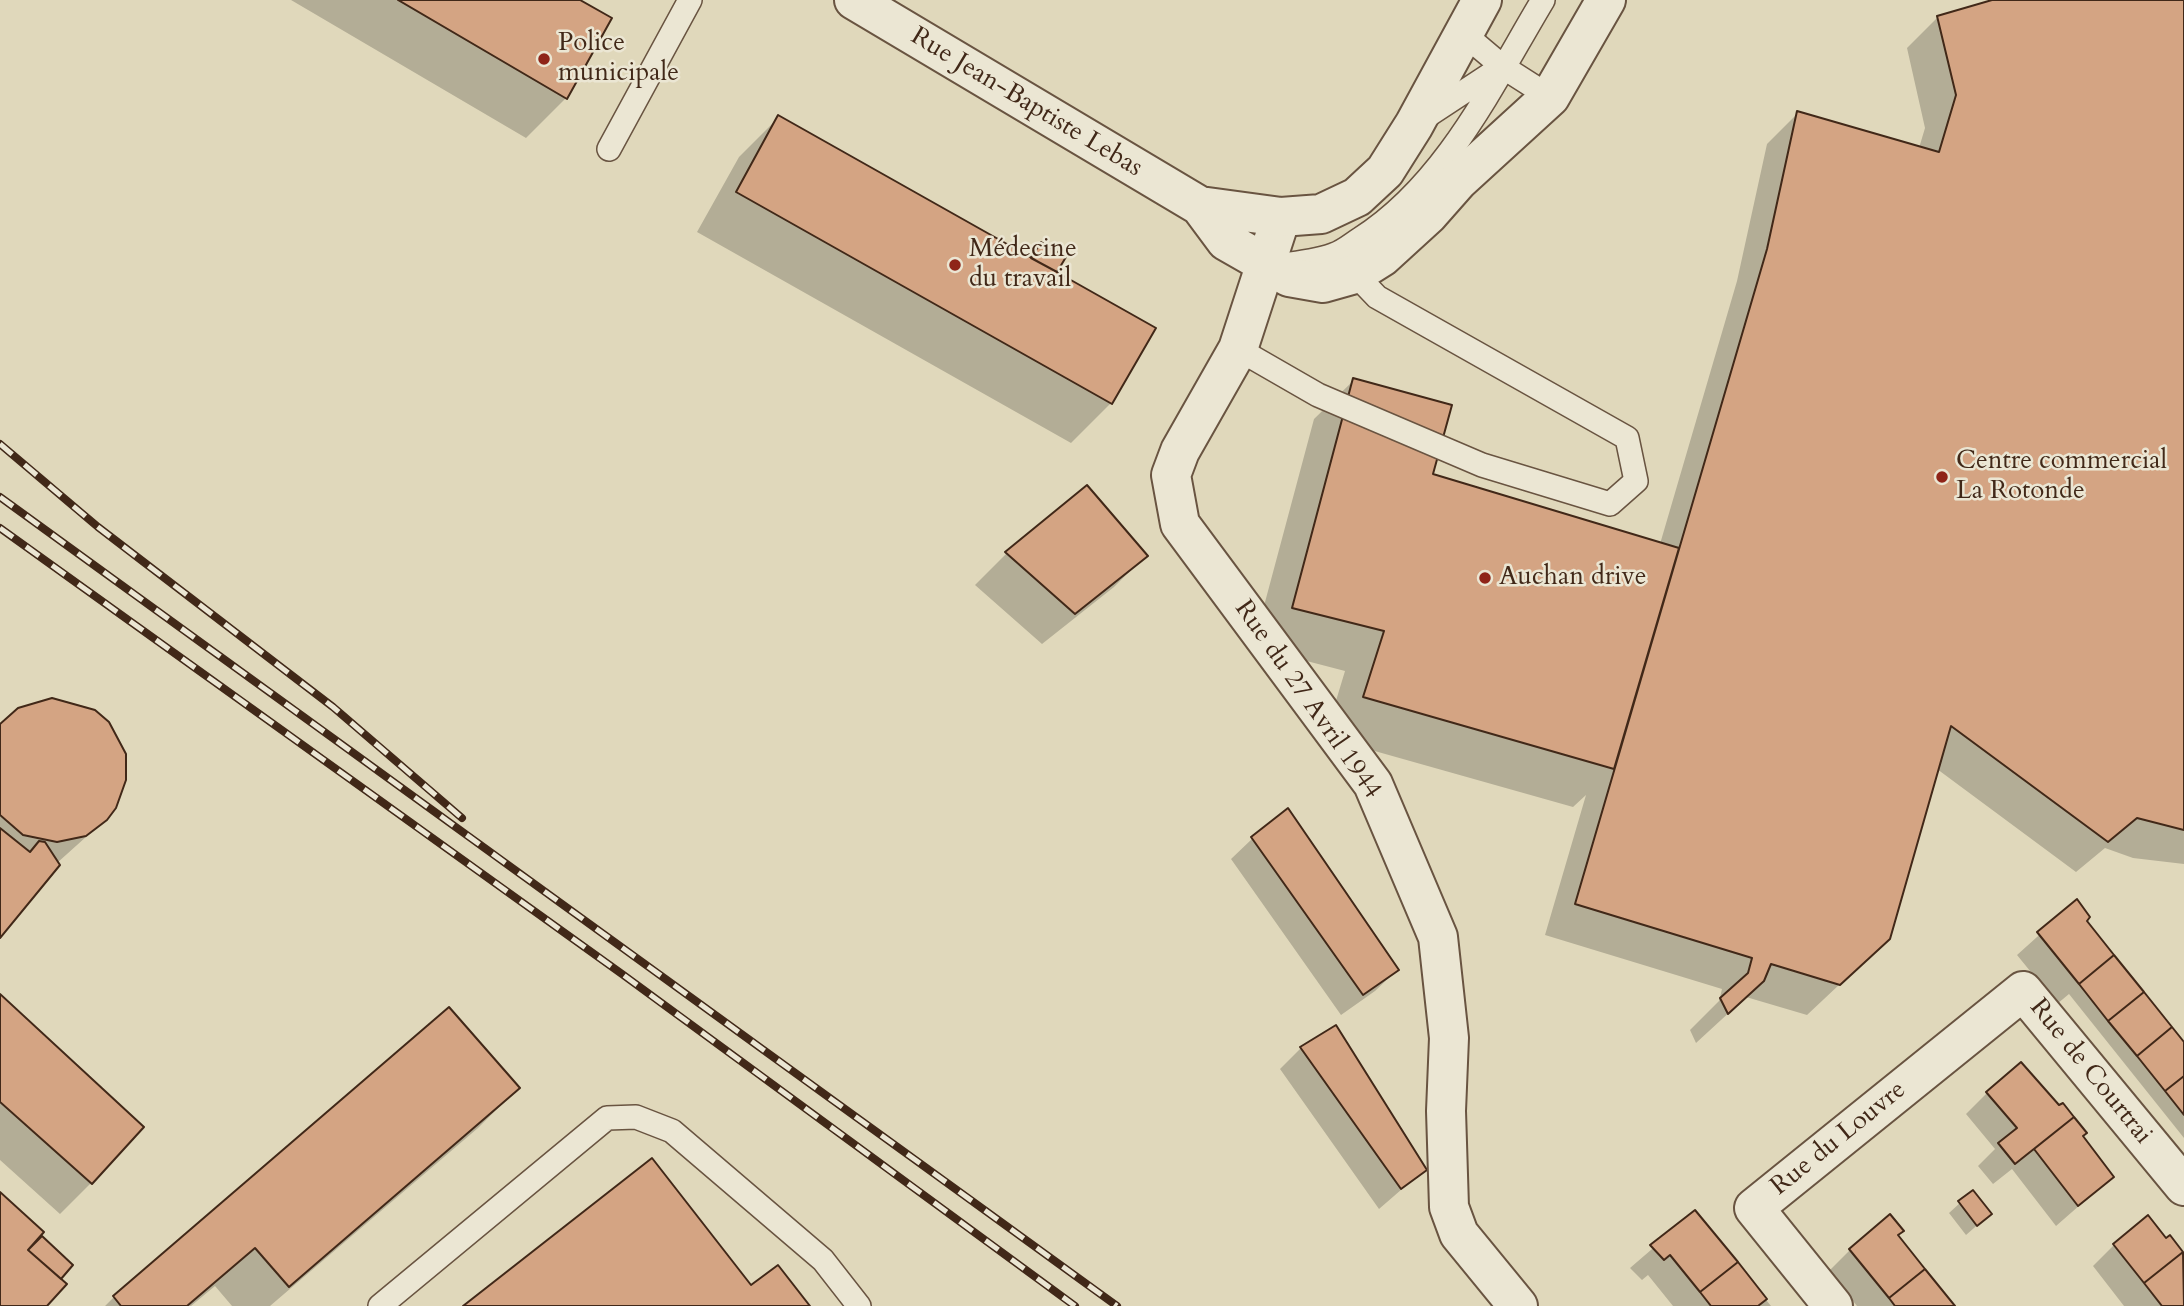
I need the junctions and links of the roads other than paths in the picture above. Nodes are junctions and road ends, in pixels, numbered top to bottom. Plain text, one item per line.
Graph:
1 (690, 0) edge
2 (853, 0) edge
3 (1482, 0) edge
4 (1543, 0) edge
5 (1606, 0) edge
6 (1464, 34) junction
7 (1503, 66) junction
8 (1550, 97) junction
9 (1414, 125) junction
10 (609, 149) dead end
11 (1200, 206) junction
12 (1281, 217) junction
13 (1265, 266) junction
14 (1355, 274) junction
15 (1238, 349) junction
16 (2023, 991) joint
17 (2184, 1186) edge
18 (380, 1306) edge
19 (859, 1306) edge
20 (1518, 1306) edge
21 (1833, 1306) edge

1 - 10 lane
2 - 11 street, Rue Jean-Baptiste Lebas
3 - 6 street
4 - 7 lane
5 - 8 street
6 - 7 lane
6 - 9 street
7 - 8 lane
7 - 9 lane
7 - 13 lane
8 - 14 street
9 - 12 street
11 - 12 street
11 - 13 street
12 - 13 street, Rue du 27 Avril 1944
13 - 14 street
13 - 15 street, Rue du 27 Avril 1944
14 - 15 lane
15 - 20 street, Rue du 27 Avril 1944
16 - 17 street, Rue de Courtrai
16 - 21 street, Rue du Louvre
18 - 19 lane

